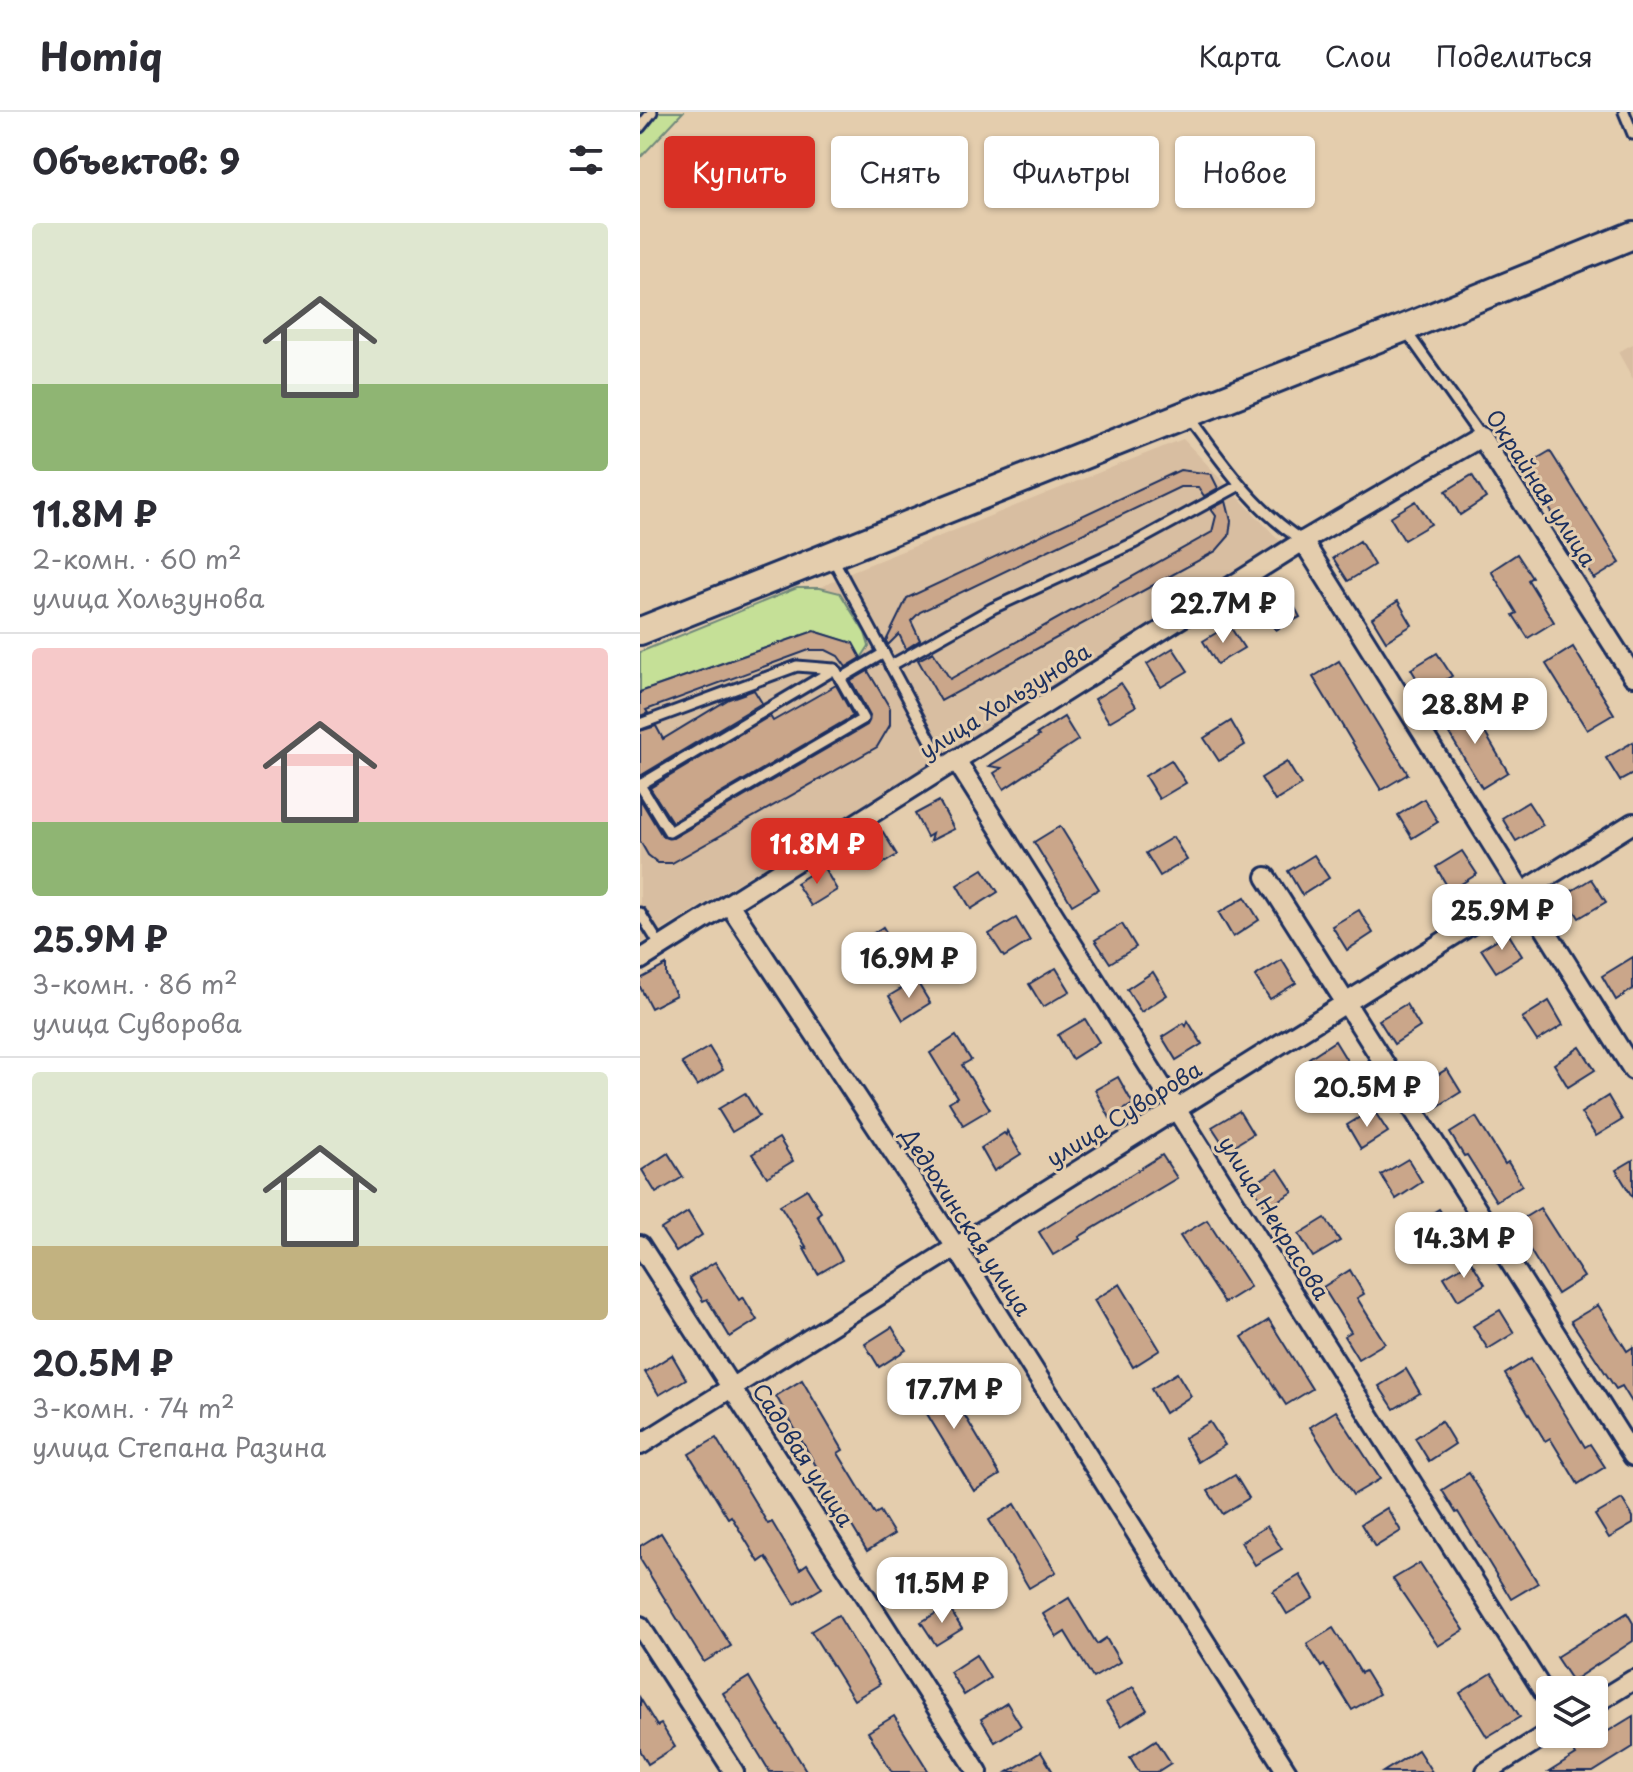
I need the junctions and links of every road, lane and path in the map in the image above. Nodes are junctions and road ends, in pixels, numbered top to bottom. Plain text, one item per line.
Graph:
1 (652, 112) edge
2 (1624, 112) edge
3 (640, 127) edge
4 (1633, 134) edge
5 (1633, 235) edge
6 (1404, 328) junction
7 (1186, 413) junction
8 (1481, 437) junction
9 (1240, 485) junction
10 (1303, 541) junction
11 (831, 554) junction
12 (640, 631) edge
13 (884, 653) junction
14 (890, 666) junction
15 (838, 674) junction
16 (1633, 676) edge
17 (640, 724) edge
18 (951, 764) junction
19 (640, 785) edge
20 (1633, 823) edge
21 (1266, 877) dead end
22 (1522, 892) junction
23 (729, 904) junction
24 (640, 913) edge
25 (661, 947) junction
26 (640, 960) edge
27 (1345, 1003) junction
28 (1633, 1070) edge
29 (1176, 1109) junction
30 (640, 1245) edge
31 (956, 1247) junction
32 (732, 1388) junction
33 (640, 1445) edge
34 (1633, 1456) edge
35 (640, 1626) edge
36 (1536, 1680) edge
37 (1633, 1680) edge
38 (1608, 1695) edge
39 (1536, 1741) edge
40 (734, 1772) edge
41 (978, 1772) edge
42 (1287, 1772) edge
43 (1486, 1772) edge

1 - 3 lane
2 - 4 lane
5 - 6 main road
6 - 7 main road
6 - 8 lane, Окрайная улица
7 - 9 lane
7 - 11 main road
8 - 10 street, улица Хользунова
8 - 16 street, Окрайная улица
9 - 10 lane
9 - 14 lane
10 - 18 street, улица Хользунова
10 - 22 street
11 - 12 main road
11 - 13 lane
13 - 14 lane
13 - 15 lane
14 - 18 lane
15 - 17 lane
15 - 19 lane
15 - 19 lane
18 - 23 street, улица Хользунова
18 - 29 street, улица Некрасова
20 - 22 street, улица Суворова
21 - 27 street
22 - 27 street, улица Суворова
22 - 28 street
23 - 25 street, улица Хользунова
23 - 31 street, Дедюхинская улица
24 - 25 lane
25 - 26 street, улица Хользунова
27 - 29 street, улица Суворова
27 - 34 street
29 - 31 street, улица Суворова
29 - 36 street, улица Некрасова
30 - 32 street, Садовая улица
31 - 32 street, улица Суворова
31 - 42 street, Дедюхинская улица
32 - 33 street, улица Суворова
32 - 41 street, Садовая улица
35 - 40 street
37 - 38 street
39 - 43 street

